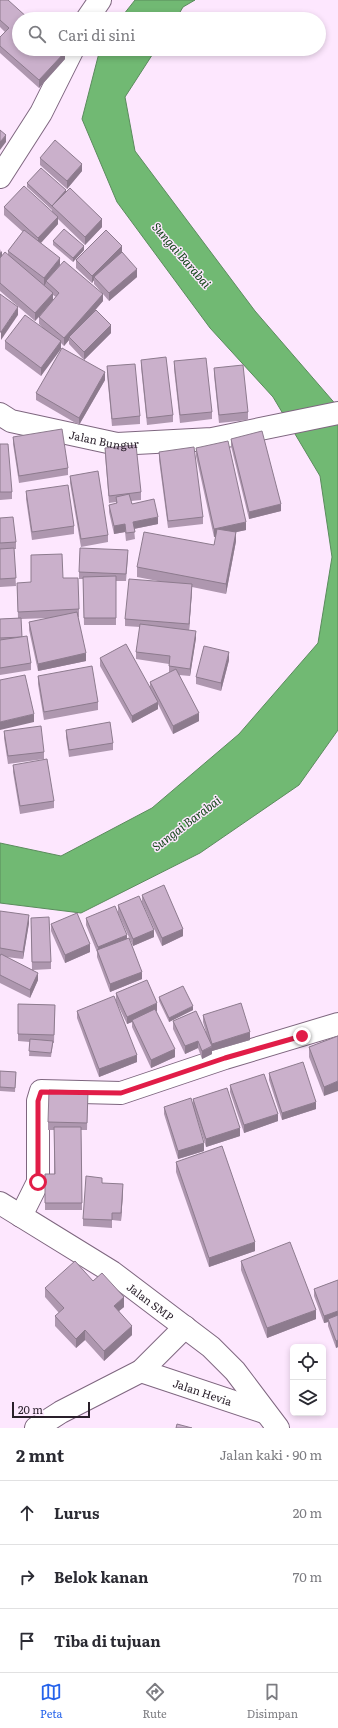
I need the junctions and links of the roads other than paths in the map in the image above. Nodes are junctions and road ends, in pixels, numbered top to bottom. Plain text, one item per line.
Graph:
1 (100, 0) edge
2 (92, 12) edge
3 (69, 56) edge
4 (0, 177) edge
5 (338, 413) edge
6 (0, 414) edge
7 (338, 1024) edge
8 (0, 1203) edge
9 (21, 1216) junction
10 (185, 1327) junction
11 (141, 1372) junction
12 (271, 1420) edge
13 (36, 1428) edge

1 - 2 street
3 - 4 street
5 - 6 street, Jalan Bungur
7 - 9 street
8 - 9 street, Jalan SMP
9 - 10 street, Jalan SMP
10 - 11 street
10 - 12 street, Jalan SMP
11 - 12 street, Jalan Hevia
11 - 13 street

